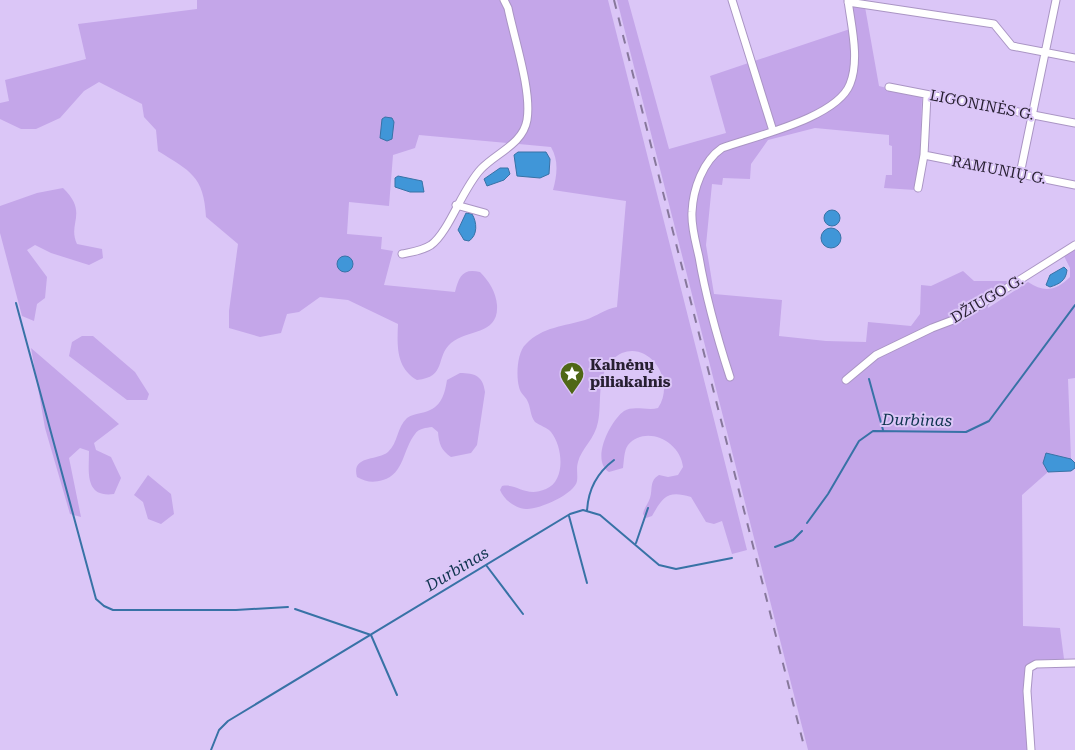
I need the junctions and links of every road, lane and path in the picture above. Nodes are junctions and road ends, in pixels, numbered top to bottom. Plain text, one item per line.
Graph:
1 (504, 0) edge
2 (732, 0) edge
3 (1056, 0) edge
4 (848, 1) edge
5 (1046, 53) junction
6 (1075, 58) edge
7 (889, 87) dead end
8 (926, 94) junction
9 (1033, 116) junction
10 (1075, 123) edge
11 (773, 131) junction
12 (924, 155) junction
13 (1020, 174) junction
14 (1075, 185) edge
15 (918, 188) dead end
16 (456, 206) junction
17 (485, 213) dead end
18 (1075, 244) edge
19 (402, 254) dead end
20 (730, 377) dead end
21 (846, 380) dead end
22 (1075, 663) edge
23 (1031, 750) edge

1 - 16 street
2 - 11 street
3 - 5 street
4 - 5 street
4 - 11 street
5 - 6 street
5 - 9 street
7 - 8 street, LIGONINĖS G.
8 - 9 street, LIGONINĖS G.
8 - 12 street
9 - 10 street, LIGONINĖS G.
9 - 13 street
11 - 20 street
12 - 13 street, RAMUNIŲ G.
12 - 15 street
13 - 14 street, RAMUNIŲ G.
16 - 17 street
16 - 19 street
18 - 21 street, DŽIUGO G.
22 - 23 street

